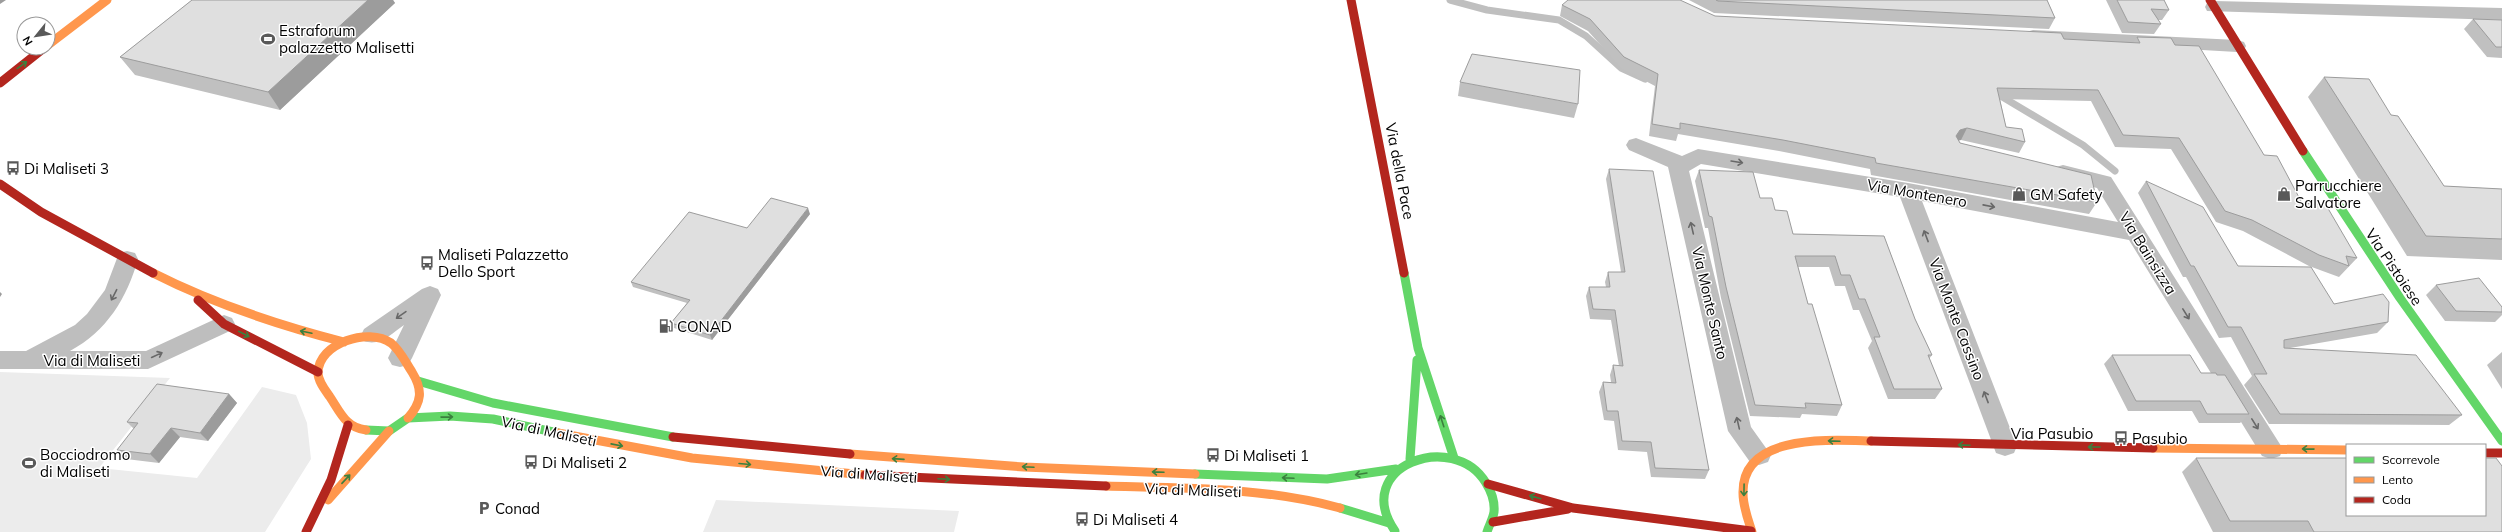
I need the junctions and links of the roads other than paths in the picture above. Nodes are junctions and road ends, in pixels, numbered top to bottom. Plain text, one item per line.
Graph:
1 (107, 0) edge
2 (1351, 0) edge
3 (2212, 4) edge
4 (96, 8) junction
5 (2498, 14) edge
6 (56, 32) edge
7 (2014, 35) edge
8 (56, 39) edge
9 (2237, 46) junction
10 (20, 56) edge
11 (34, 56) edge
12 (0, 70) edge
13 (0, 83) edge
14 (1636, 145) dead end
15 (1691, 160) junction
16 (2044, 168) edge
17 (0, 184) edge
18 (1908, 191) junction
19 (14, 204) dead end
20 (41, 212) junction
21 (2135, 234) junction
22 (127, 259) junction
23 (191, 293) junction
24 (224, 324) junction
25 (372, 335) junction
26 (344, 342) junction
27 (1418, 348) junction
28 (400, 358) junction
29 (10, 360) edge
30 (318, 372) junction
31 (418, 381) junction
32 (408, 418) junction
33 (348, 425) junction
34 (389, 430) junction
35 (2502, 441) edge
36 (2005, 446) junction
37 (2271, 449) junction
38 (2346, 450) edge
39 (2486, 453) edge
40 (2502, 453) edge
41 (1759, 455) junction
42 (1454, 458) junction
43 (1410, 459) junction
44 (1396, 469) junction
45 (1488, 484) junction
46 (320, 508) junction
47 (1573, 508) junction
48 (1493, 522) junction
49 (1389, 523) junction
50 (1751, 531) edge
51 (306, 532) edge
52 (1396, 532) edge
53 (1487, 532) edge

1 - 4 street
2 - 27 street, Via della Pace
3 - 5 street
3 - 9 street, Via Pistoiese
4 - 6 street
4 - 8 street
7 - 9 street
9 - 35 street, Via Pistoiese
10 - 12 street
13 -> 11 street
14 - 15 street, Via Montenero
15 -> 18 street, Via Montenero
41 -> 15 street, Via Monte Santo
16 - 21 street, Via Bainsizza
17 - 20 street
18 -> 21 street, Via Montenero
36 -> 18 street, Via Monte Cassino
19 - 20 street
20 - 22 street
21 -> 37 street, Via Bainsizza
22 - 23 street
22 -> 29 street
23 - 24 street
26 -> 23 street
29 -> 24 street, Via di Maliseti
24 -> 30 street
25 - 26 street
25 - 28 street
28 -> 25 street
26 - 30 street
42 -> 27 street
27 - 43 street
28 - 31 street
30 - 33 street
31 - 32 street, Via di Maliseti
44 -> 31 street, Via di Maliseti
32 - 34 street, Via di Maliseti
32 -> 49 street, Via di Maliseti
33 - 34 street
33 - 46 street
46 -> 34 street, Via di Maliseti
37 -> 36 street, Via Pasubio
36 -> 41 street, Via Pasubio
38 -> 37 street, Via Pasubio
39 - 40 street
41 -> 50 street
42 - 43 street
42 - 45 street
43 - 44 street
44 - 49 street
47 -> 45 street
45 - 48 street
46 - 51 street
47 - 48 street
47 - 50 street
48 - 53 street
49 - 52 street

